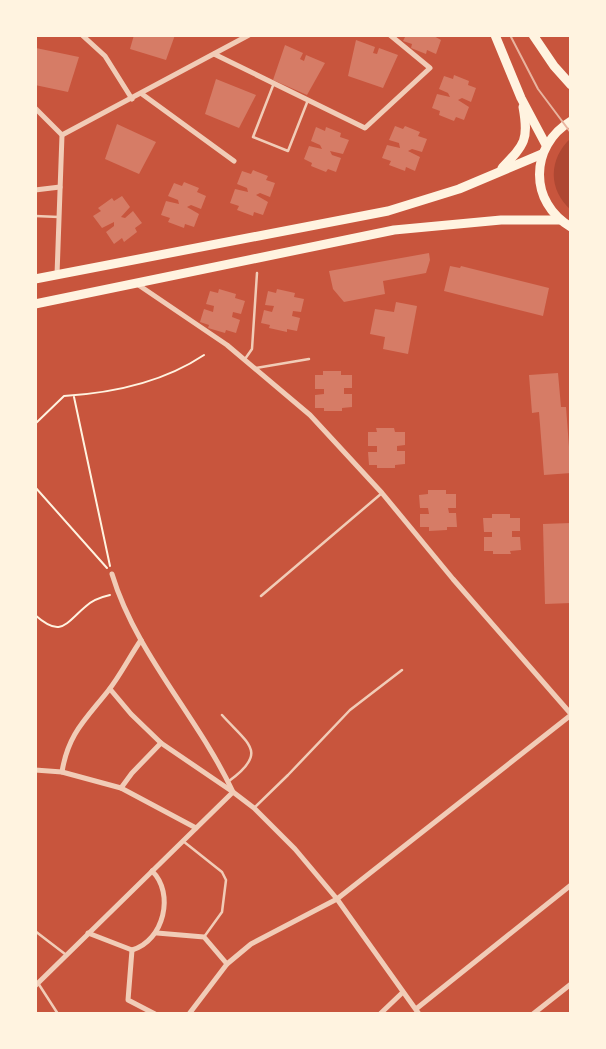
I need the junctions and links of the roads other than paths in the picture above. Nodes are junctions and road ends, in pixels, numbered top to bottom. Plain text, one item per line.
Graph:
1 (82, 35) edge
2 (248, 35) edge
3 (390, 35) edge
4 (495, 35) edge
5 (533, 35) edge
6 (214, 54) junction
7 (274, 83) junction
8 (571, 85) edge
9 (142, 94) junction
10 (521, 98) junction
11 (132, 99) junction
12 (308, 100) junction
13 (35, 108) edge
14 (571, 121) edge
15 (62, 135) junction
16 (546, 145) junction
17 (542, 154) junction
18 (234, 161) dead end
19 (498, 173) junction
20 (60, 187) junction
21 (35, 190) edge
22 (35, 216) edge
23 (60, 217) junction
24 (568, 226) edge
25 (257, 273) dead end
26 (57, 275) junction
27 (35, 279) edge
28 (137, 284) junction
29 (35, 304) edge
30 (245, 359) junction
31 (309, 359) dead end
32 (256, 368) junction
33 (382, 493) junction
34 (112, 574) road end
35 (261, 596) dead end
36 (141, 640) junction
37 (402, 670) dead end
38 (110, 689) junction
39 (571, 714) edge
40 (222, 715) dead end
41 (161, 743) junction
42 (35, 770) edge
43 (62, 772) junction
44 (229, 782) junction
45 (121, 788) junction
46 (233, 792) junction
47 (254, 808) junction
48 (196, 828) junction
49 (183, 841) junction
50 (152, 871) junction
51 (571, 886) edge
52 (337, 899) junction
53 (35, 931) edge
54 (88, 933) junction
55 (157, 933) junction
56 (204, 937) junction
57 (132, 950) junction
58 (66, 955) junction
59 (227, 964) junction
60 (571, 984) edge
61 (37, 985) edge
62 (403, 992) junction
63 (417, 1011) edge
64 (58, 1014) edge
65 (155, 1014) edge
66 (189, 1014) edge
67 (380, 1014) edge
68 (533, 1014) edge

1 - 11 street
2 - 6 street
3 - 12 street
4 - 10 main road
5 - 8 main road
6 - 7 street
6 - 9 street
7 - 12 street
7 - 12 lane
9 - 11 street
9 - 18 street
10 - 16 main road
10 - 19 main road
11 - 15 street
13 - 15 street
14 - 16 main road
15 - 20 street
16 - 17 main road
17 - 19 main road
17 - 24 main road
19 - 26 main road
20 - 21 street
20 - 23 street
22 - 23 lane
23 - 26 street
24 - 28 main road
25 - 30 lane
26 - 27 main road
28 - 29 main road
28 - 30 street
30 - 32 street
31 - 32 lane
32 - 33 street
33 - 35 lane
33 - 39 street
34 - 36 street
36 - 38 street
36 - 44 street
37 - 47 lane
38 - 41 street
38 - 43 street
39 - 52 street
40 - 44 lane
41 - 45 street
41 - 46 street
42 - 43 street
43 - 45 street
44 - 46 street
45 - 48 street
46 - 47 street
46 - 48 street
47 - 52 street
48 - 49 street
49 - 50 street
49 - 56 lane
50 - 54 street
50 - 55 street
51 - 63 street
52 - 59 street
52 - 62 street
53 - 58 lane
54 - 57 street
54 - 58 street
55 - 56 street
55 - 57 street
56 - 59 street
57 - 65 street
58 - 61 street
59 - 66 street
60 - 68 street
61 - 64 lane
62 - 63 street
62 - 67 street

